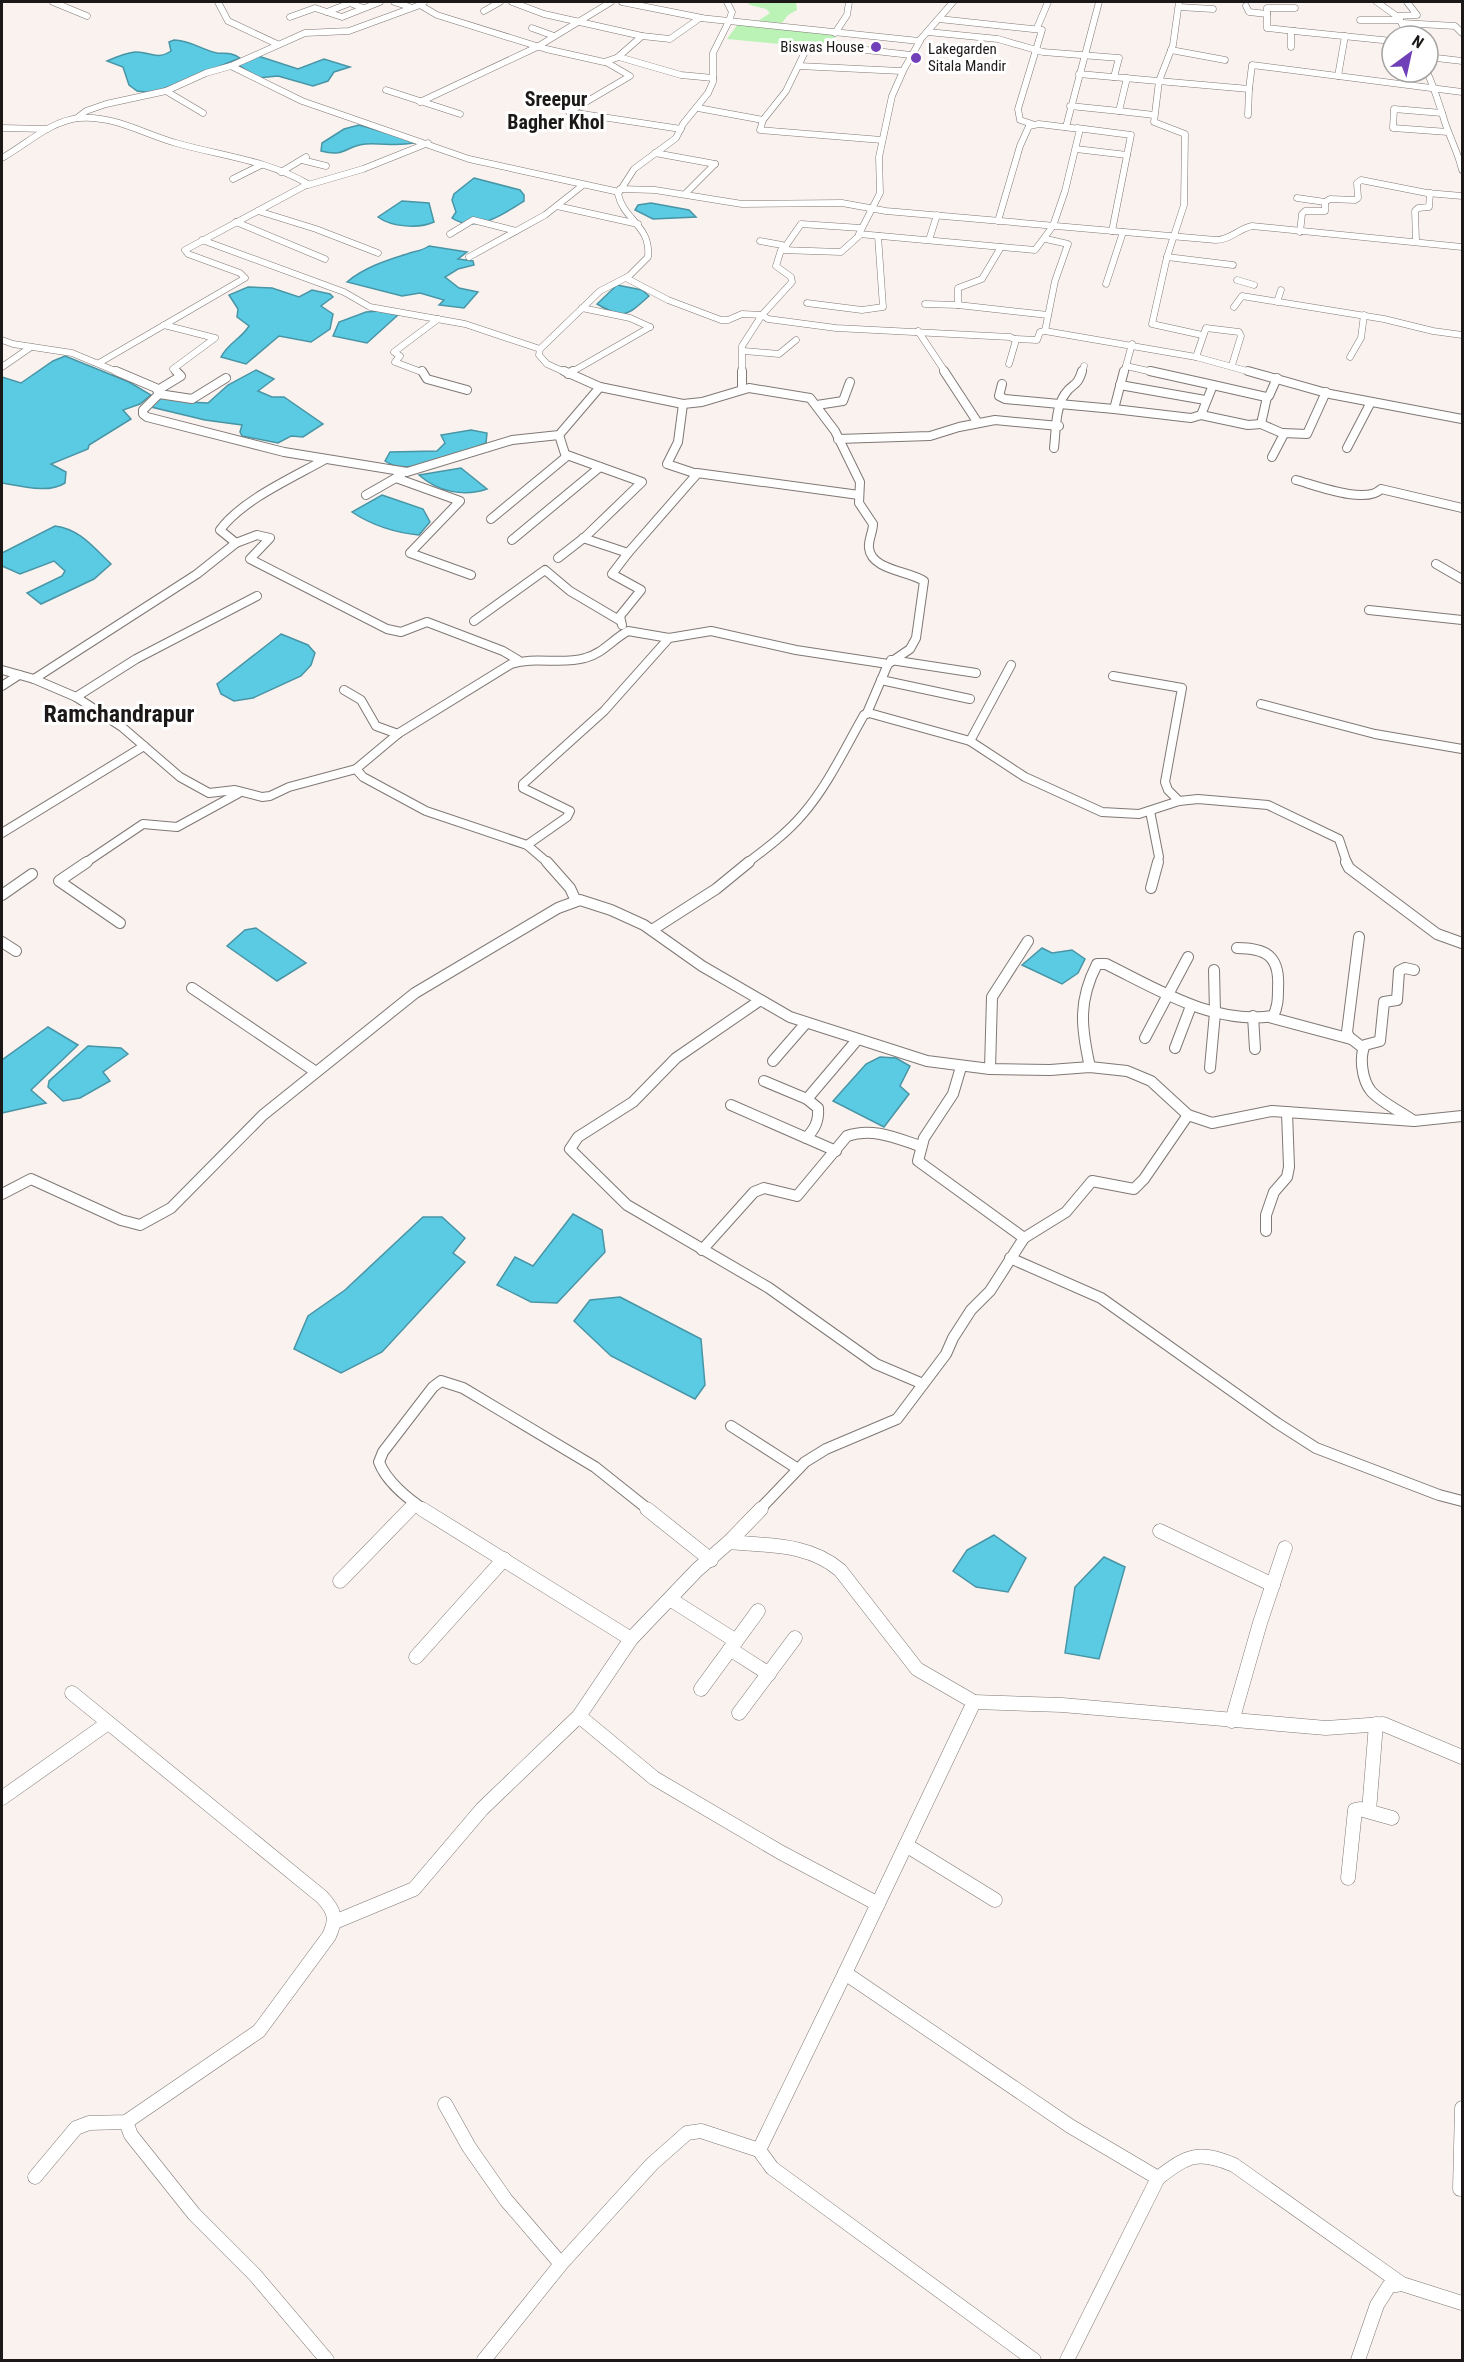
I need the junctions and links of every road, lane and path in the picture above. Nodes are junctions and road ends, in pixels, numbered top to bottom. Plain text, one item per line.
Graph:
1 (53, 2) edge
2 (218, 2) edge
3 (380, 2) edge
4 (394, 2) edge
5 (500, 2) edge
6 (512, 2) edge
7 (610, 2) edge
8 (622, 2) edge
9 (727, 2) edge
10 (849, 2) edge
11 (953, 2) edge
12 (1048, 2) edge
13 (1099, 2) edge
14 (1377, 2) edge
15 (1407, 2) edge
16 (422, 3) edge
17 (1179, 4) edge
18 (1246, 6) dead end
19 (410, 7) junction
20 (363, 8) junction
21 (1294, 8) dead end
22 (1213, 9) dead end
23 (484, 11) dead end
24 (327, 12) junction
25 (1268, 14) junction
26 (87, 16) dead end
27 (290, 17) dead end
28 (702, 18) junction
29 (939, 19) junction
30 (1360, 20) dead end
31 (1399, 20) junction
32 (729, 21) junction
33 (579, 22) junction
34 (1402, 24) edge
35 (532, 28) dead end
36 (1037, 28) junction
37 (1294, 30) junction
38 (540, 31) junction
39 (928, 32) junction
40 (835, 33) junction
41 (1462, 33) edge
42 (554, 36) junction
43 (642, 36) junction
44 (1345, 36) junction
45 (522, 40) junction
46 (1380, 40) edge
47 (920, 41) junction
48 (277, 44) junction
49 (537, 47) junction
50 (848, 48) dead end
51 (1291, 48) dead end
52 (1170, 50) junction
53 (1035, 51) junction
54 (804, 54) dead end
55 (911, 55) junction
56 (1085, 56) junction
57 (618, 57) junction
58 (1440, 58) edge
59 (1225, 60) dead end
60 (1462, 61) edge
61 (606, 62) junction
62 (231, 66) junction
63 (799, 66) junction
64 (901, 71) junction
65 (1079, 74) junction
66 (1338, 76) junction
67 (1114, 77) junction
68 (713, 78) junction
69 (1127, 78) junction
70 (1159, 81) junction
71 (1433, 84) edge
72 (1435, 88) junction
73 (1249, 89) junction
74 (386, 90) dead end
75 (166, 91) junction
76 (1462, 92) edge
77 (420, 102) junction
78 (1070, 106) junction
79 (698, 108) junction
80 (1119, 111) junction
81 (202, 113) dead end
82 (1442, 113) junction
83 (460, 114) dead end
84 (1154, 115) junction
85 (1248, 115) dead end
86 (77, 118) junction
87 (763, 120) junction
88 (1032, 124) junction
89 (1066, 127) junction
90 (2, 128) edge
91 (1077, 128) junction
92 (47, 129) junction
93 (681, 129) junction
94 (1448, 132) junction
95 (882, 140) junction
96 (428, 143) junction
97 (1076, 149) junction
98 (656, 153) junction
99 (1127, 155) junction
100 (2, 158) edge
101 (1462, 163) edge
102 (261, 165) junction
103 (326, 166) dead end
104 (1462, 170) edge
105 (281, 172) junction
106 (233, 180) dead end
107 (308, 185) junction
108 (583, 185) junction
109 (620, 190) junction
110 (1430, 193) junction
111 (685, 194) junction
112 (1462, 196) edge
113 (1297, 198) dead end
114 (1325, 202) junction
115 (557, 206) junction
116 (870, 208) junction
117 (258, 211) junction
118 (937, 215) junction
119 (998, 221) junction
120 (236, 222) junction
121 (638, 224) junction
122 (1053, 226) junction
123 (516, 231) junction
124 (860, 231) junction
125 (1112, 231) junction
126 (1123, 232) junction
127 (1300, 232) junction
128 (450, 234) dead end
129 (878, 236) junction
130 (1172, 238) junction
131 (1046, 239) junction
132 (202, 240) junction
133 (929, 240) junction
134 (1416, 241) junction
135 (760, 242) dead end
136 (785, 245) junction
137 (1001, 247) junction
138 (1462, 247) edge
139 (378, 253) dead end
140 (469, 257) dead end
141 (1167, 257) junction
142 (325, 260) dead end
143 (1233, 265) dead end
144 (626, 278) junction
145 (1237, 280) dead end
146 (1106, 284) dead end
147 (1254, 285) dead end
148 (1281, 290) dead end
149 (1277, 302) junction
150 (807, 303) dead end
151 (925, 304) dead end
152 (958, 305) junction
153 (1234, 307) dead end
154 (582, 308) junction
155 (762, 315) junction
156 (1048, 315) junction
157 (1364, 315) junction
158 (438, 319) junction
159 (164, 325) junction
160 (1046, 330) junction
161 (918, 331) junction
162 (1202, 335) junction
163 (1462, 335) edge
164 (1016, 339) junction
165 (2, 340) edge
166 (796, 340) dead end
167 (1132, 344) junction
168 (31, 346) junction
169 (540, 349) junction
170 (744, 351) junction
171 (1196, 357) junction
172 (1350, 357) dead end
173 (99, 363) junction
174 (1009, 364) dead end
175 (1232, 365) junction
176 (1084, 366) dead end
177 (1125, 366) junction
178 (2, 367) edge
179 (568, 374) junction
180 (226, 378) dead end
181 (1277, 378) junction
182 (850, 382) dead end
183 (1002, 384) dead end
184 (1120, 385) junction
185 (1214, 385) junction
186 (600, 387) junction
187 (742, 389) junction
188 (467, 390) dead end
189 (158, 392) junction
190 (1326, 393) junction
191 (1267, 396) junction
192 (1205, 400) junction
193 (1371, 402) junction
194 (683, 404) junction
195 (817, 405) junction
196 (1060, 405) junction
197 (1114, 409) junction
198 (1201, 416) junction
199 (1462, 418) edge
200 (978, 423) junction
201 (1261, 424) junction
202 (1059, 426) junction
203 (1283, 433) junction
204 (559, 435) junction
205 (838, 439) junction
206 (1054, 447) dead end
207 (1347, 448) dead end
208 (567, 455) junction
209 (1272, 457) dead end
210 (324, 460) junction
211 (600, 467) junction
212 (407, 472) junction
213 (697, 473) junction
214 (396, 478) junction
215 (1296, 480) dead end
216 (366, 495) dead end
217 (859, 495) junction
218 (1462, 508) edge
219 (491, 519) dead end
220 (583, 538) junction
221 (512, 540) dead end
222 (236, 543) junction
223 (628, 553) junction
224 (558, 558) dead end
225 (1436, 564) dead end
226 (471, 575) dead end
227 (1462, 579) edge
228 (257, 596) dead end
229 (1369, 610) dead end
230 (620, 620) junction
231 (1462, 620) edge
232 (474, 621) dead end
233 (626, 632) junction
234 (669, 638) junction
235 (518, 660) junction
236 (889, 662) junction
237 (1011, 665) dead end
238 (2, 670) edge
239 (976, 673) dead end
240 (19, 675) junction
241 (1113, 676) dead end
242 (34, 679) junction
243 (881, 680) junction
244 (2, 686) edge
245 (344, 690) dead end
246 (76, 697) junction
247 (970, 699) dead end
248 (1262, 704) dead end
249 (867, 713) junction
250 (398, 734) junction
251 (970, 741) junction
252 (144, 746) junction
253 (1462, 749) edge
254 (356, 769) junction
255 (242, 791) junction
256 (1179, 801) junction
257 (1150, 812) junction
258 (2, 833) edge
259 (527, 846) junction
260 (32, 874) dead end
261 (1151, 888) dead end
262 (2, 895) edge
263 (576, 901) junction
264 (120, 923) dead end
265 (652, 930) junction
266 (1359, 937) dead end
267 (1028, 941) dead end
268 (2, 942) edge
269 (1462, 943) edge
270 (1237, 948) dead end
271 (16, 951) dead end
272 (1188, 957) dead end
273 (1214, 970) dead end
274 (1414, 970) dead end
275 (192, 988) dead end
276 (1169, 995) junction
277 (759, 1001) junction
278 (1191, 1006) junction
279 (1215, 1013) junction
280 (1253, 1016) junction
281 (1269, 1017) junction
282 (806, 1023) junction
283 (1144, 1038) dead end
284 (1351, 1039) junction
285 (857, 1040) junction
286 (1362, 1047) junction
287 (1175, 1048) dead end
288 (1255, 1049) dead end
289 (773, 1061) dead end
290 (961, 1067) junction
291 (1090, 1067) junction
292 (1210, 1068) dead end
293 (990, 1069) junction
294 (316, 1072) junction
295 (764, 1081) dead end
296 (807, 1099) junction
297 (731, 1105) dead end
298 (1287, 1112) junction
299 (1188, 1115) junction
300 (1462, 1116) edge
301 (1414, 1121) junction
302 (806, 1138) junction
303 (920, 1146) junction
304 (836, 1150) junction
305 (2, 1194) edge
306 (1266, 1231) dead end
307 (1024, 1238) junction
308 (702, 1250) junction
309 (1010, 1258) junction
310 (923, 1384) junction
311 (731, 1426) dead end
312 (798, 1469) junction
313 (1462, 1501) edge
314 (416, 1504) junction
315 (1160, 1531) dead end
316 (729, 1542) junction
317 (1285, 1548) dead end
318 (504, 1560) junction
319 (711, 1560) junction
320 (340, 1581) dead end
321 (1273, 1585) junction
322 (670, 1599) junction
323 (758, 1611) dead end
324 (795, 1638) dead end
325 (631, 1639) junction
326 (733, 1645) junction
327 (416, 1657) dead end
328 (769, 1674) junction
329 (701, 1689) dead end
330 (72, 1694) dead end
331 (974, 1702) junction
332 (739, 1713) dead end
333 (579, 1716) junction
334 (1232, 1721) junction
335 (108, 1723) junction
336 (1376, 1724) junction
337 (1462, 1757) edge
338 (2, 1798) edge
339 (1369, 1811) junction
340 (1392, 1818) dead end
341 (906, 1845) junction
342 (1348, 1878) dead end
343 (995, 1900) dead end
344 (878, 1904) junction
345 (337, 1921) junction
346 (845, 1973) junction
347 (445, 2104) dead end
348 (1462, 2108) edge
349 (126, 2122) junction
350 (759, 2150) junction
351 (34, 2177) dead end
352 (1158, 2178) junction
353 (1460, 2189) dead end
354 (561, 2264) junction
355 (1402, 2284) junction
356 (1462, 2303) edge
357 (327, 2361) edge
358 (484, 2361) edge
359 (1034, 2361) edge
360 (1067, 2361) edge
361 (1358, 2361) edge

1 - 26 street
2 - 48 street
3 - 20 street
4 - 19 street
5 - 23 street
6 - 33 street
7 - 33 street
8 - 28 street
9 - 32 street
10 - 40 street
11 - 29 street
12 - 36 street
13 - 56 street
14 - 31 street
15 - 31 street
16 - 19 street
16 - 45 street
17 - 22 street
17 - 52 street
18 - 25 street
19 - 48 street
20 - 24 street
20 - 24 street
21 - 25 street
24 - 27 street
25 - 37 street
28 - 32 street
28 - 43 street
29 - 36 street
29 - 39 street
30 - 31 street
31 - 34 street
31 - 41 street
32 - 40 street
32 - 68 street
33 - 42 street
33 - 43 street
35 - 38 street
36 - 53 street
37 - 44 street
37 - 51 street
38 - 42 street
38 - 45 street
39 - 47 street
39 - 53 street
40 - 47 street
42 - 49 street
43 - 57 street
44 - 46 street
44 - 66 street
45 - 49 street
47 - 55 street
48 - 62 street
49 - 61 street
49 - 77 street
50 - 55 street
52 - 59 street
52 - 70 street
53 - 56 street
53 - 88 street
54 - 63 street
55 - 64 street
56 - 65 street
56 - 67 street
57 - 61 street
57 - 68 street
58 - 60 street
61 - 93 street
62 - 75 street
62 - 96 street
63 - 64 street
63 - 87 street
64 - 95 street
65 - 67 street
65 - 78 street
66 - 72 street
66 - 73 street
67 - 69 street
68 - 79 street
69 - 70 street
69 - 80 street
70 - 73 street
70 - 84 street
71 - 72 street
72 - 76 street
72 - 82 street
73 - 85 street
74 - 77 street
75 - 81 street
75 - 86 street
77 - 83 street
78 - 80 street
78 - 89 street
79 - 87 street
79 - 93 street
80 - 84 street
82 - 94 street
82 - 94 street
84 - 130 street
86 - 92 street
86 - 102 street
87 - 95 street
88 - 89 street
88 - 119 street
89 - 91 street
90 - 92 street
91 - 97 street
91 - 99 street
92 - 100 street
93 - 98 street
94 - 101 street
95 - 116 street
96 - 107 street
96 - 108 street
97 - 99 street
97 - 122 street
98 - 109 street
98 - 111 street
99 - 125 street
101 - 104 street
102 - 105 street
102 - 106 street
103 - 105 street
105 - 107 street
107 - 117 street
108 - 109 street
108 - 115 street
109 - 111 street
109 - 121 street
110 - 112 street
110 - 114 street
110 - 134 street
111 - 116 street
113 - 114 street
114 - 127 street
115 - 121 street
115 - 123 street
116 - 118 street
116 - 124 street
117 - 120 street
117 - 139 street
118 - 119 street
118 - 133 street
119 - 122 street
120 - 132 street
120 - 142 street
121 - 144 street
122 - 125 street
122 - 131 street
123 - 128 street
123 - 140 street
124 - 129 street
124 - 136 street
124 - 136 street
125 - 126 street
126 - 130 street
126 - 146 street
127 - 130 street
127 - 134 street
129 - 133 street
129 - 150 street
130 - 141 street
131 - 137 street
131 - 156 street
132 - 158 street
132 - 159 street
133 - 137 street
134 - 138 street
135 - 136 street
136 - 155 street
137 - 152 street
141 - 143 street
141 - 162 street
144 - 154 street
144 - 155 street
145 - 147 street
148 - 149 street
149 - 153 street
149 - 157 street
151 - 152 street
152 - 156 street
154 - 169 street
154 - 179 street
155 - 161 street
155 - 170 street
156 - 160 street
157 - 163 street
157 - 172 street
158 - 169 street
158 - 188 street
159 - 173 street
159 - 189 street
160 - 164 street
160 - 167 street
161 - 164 street
161 - 200 street
162 - 171 street
162 - 175 street
164 - 174 street
165 - 168 street
166 - 170 street
167 - 171 street
167 - 177 street
168 - 173 street
168 - 178 street
169 - 179 street
170 - 187 street
171 - 175 street
173 - 189 street
175 - 181 street
176 - 196 street
177 - 184 street
177 - 185 street
179 - 186 street
180 - 189 street
181 - 190 street
181 - 191 street
182 - 195 street
183 - 196 street
184 - 192 street
184 - 197 street
185 - 191 street
185 - 192 street
186 - 194 street
186 - 204 street
187 - 194 street
187 - 195 street
189 - 210 street
190 - 193 street
190 - 203 street
191 - 201 street
192 - 198 street
193 - 199 street
193 - 207 street
194 - 213 street
195 - 205 street
196 - 197 street
196 - 202 street
197 - 198 street
198 - 201 street
200 - 202 street
200 - 205 street
201 - 203 street
202 - 206 street
203 - 209 street
204 - 208 street
204 - 212 street
205 - 217 street
208 - 211 street
208 - 219 street
210 - 212 street
210 - 222 street
211 - 220 street
211 - 221 street
212 - 214 street
213 - 217 street
213 - 223 street
214 - 216 street
214 - 226 street
215 - 218 street
217 - 236 street
220 - 223 street
220 - 224 street
222 - 235 street
222 - 242 street
223 - 230 street
225 - 227 street
228 - 246 street
229 - 231 street
230 - 232 street
230 - 233 street
233 - 234 street
233 - 235 street
234 - 236 street
234 - 259 street
235 - 250 street
236 - 239 street
236 - 243 street
237 - 251 street
238 - 240 street
240 - 242 street
240 - 244 street
241 - 256 street
242 - 246 street
243 - 247 street
243 - 249 street
245 - 250 street
246 - 252 street
248 - 253 street
249 - 251 street
249 - 265 street
250 - 254 street
251 - 257 street
252 - 255 street
252 - 258 street
254 - 255 street
254 - 259 street
255 - 264 street
256 - 257 street
256 - 269 street
257 - 261 street
259 - 263 street
260 - 262 street
263 - 265 street
263 - 294 street
265 - 277 street
266 - 284 street
267 - 293 street
268 - 271 street
270 - 281 street
272 - 276 street
273 - 279 street
274 - 286 street
275 - 294 street
276 - 278 street
276 - 283 street
276 - 291 street
277 - 282 street
277 - 308 street
278 - 279 street
278 - 287 street
279 - 280 street
279 - 292 street
280 - 281 street
280 - 288 street
281 - 284 street
282 - 285 street
282 - 289 street
284 - 286 street
285 - 290 street
285 - 296 street
286 - 301 street
290 - 293 street
290 - 303 street
291 - 293 street
291 - 299 street
294 - 305 street
295 - 296 street
296 - 302 street
297 - 302 street
298 - 299 street
298 - 301 street
298 - 306 street
299 - 307 street
300 - 301 street
302 - 304 street
303 - 304 street
303 - 307 street
304 - 308 street
307 - 309 street
308 - 310 street
309 - 310 street
309 - 313 street
310 - 312 street
311 - 312 street
312 - 316 street
314 - 318 street
314 - 319 street
314 - 320 street
315 - 321 street
316 - 319 street
316 - 331 street
317 - 321 street
318 - 325 street
318 - 327 street
319 - 322 street
321 - 334 street
322 - 325 street
322 - 326 street
323 - 326 street
324 - 328 street
325 - 333 street
326 - 328 street
326 - 329 street
328 - 332 street
330 - 335 street
331 - 334 street
331 - 341 street
333 - 344 street
333 - 345 street
334 - 336 street
335 - 338 street
335 - 345 street
336 - 337 street
336 - 339 street
339 - 340 street
339 - 342 street
341 - 343 street
341 - 344 street
344 - 346 street
345 - 349 street
346 - 350 street
346 - 352 street
347 - 354 street
348 - 353 street
349 - 351 street
349 - 357 street
350 - 354 street
350 - 359 street
352 - 355 street
352 - 360 street
354 - 358 street
355 - 356 street
355 - 361 street

